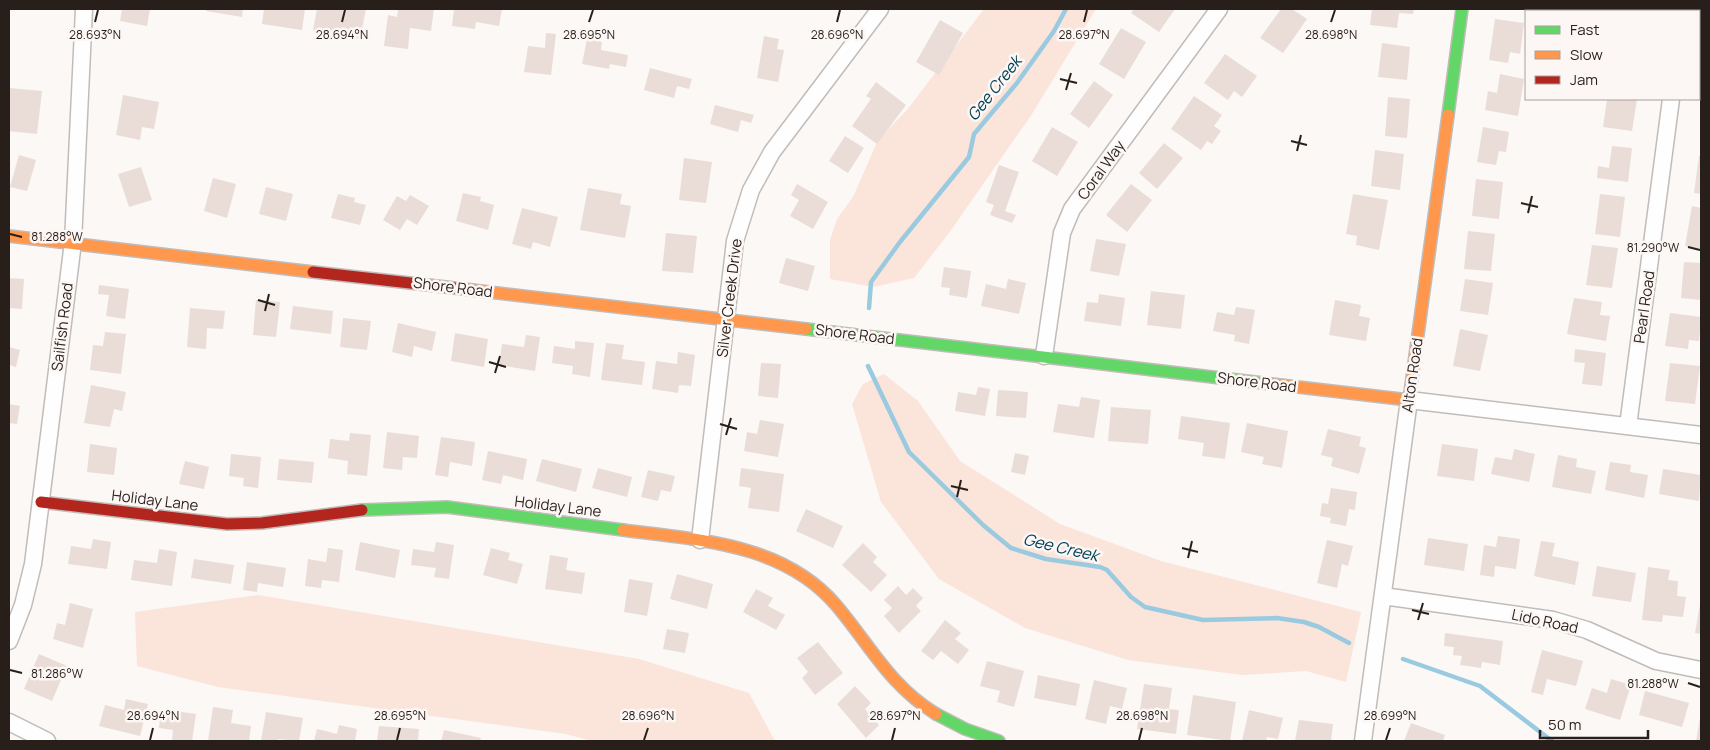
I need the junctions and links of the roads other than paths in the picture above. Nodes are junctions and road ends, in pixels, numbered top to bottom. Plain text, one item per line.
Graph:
1 (84, 9) edge
2 (880, 9) edge
3 (1219, 9) edge
4 (1462, 9) edge
5 (1671, 100) edge
6 (9, 236) edge
7 (73, 242) junction
8 (726, 319) junction
9 (1044, 356) junction
10 (1409, 400) junction
11 (1628, 426) junction
12 (1701, 435) edge
13 (41, 502) junction
14 (700, 540) junction
15 (1382, 596) junction
16 (9, 641) edge
17 (1701, 670) edge
18 (9, 722) edge
19 (47, 741) edge
20 (999, 741) edge
21 (1363, 741) edge

1 - 7 street, Sailfish Road
2 - 8 street, Silver Creek Drive
3 - 9 street, Coral Way
4 - 10 street, Alton Road
5 - 11 street, Pearl Road
6 - 7 street, Shore Road
7 - 8 street, Shore Road
7 - 13 street, Sailfish Road
8 - 9 street, Shore Road
8 - 14 street, Silver Creek Drive
9 - 10 street, Shore Road
10 - 11 street, Shore Road
10 - 15 street, Alton Road
11 - 12 street, Shore Road
13 - 14 street, Holiday Lane
13 - 16 street, Sailfish Road
14 - 20 street, Holiday Lane
15 - 17 street, Lido Road
15 - 21 street, Alton Road
18 - 19 street

